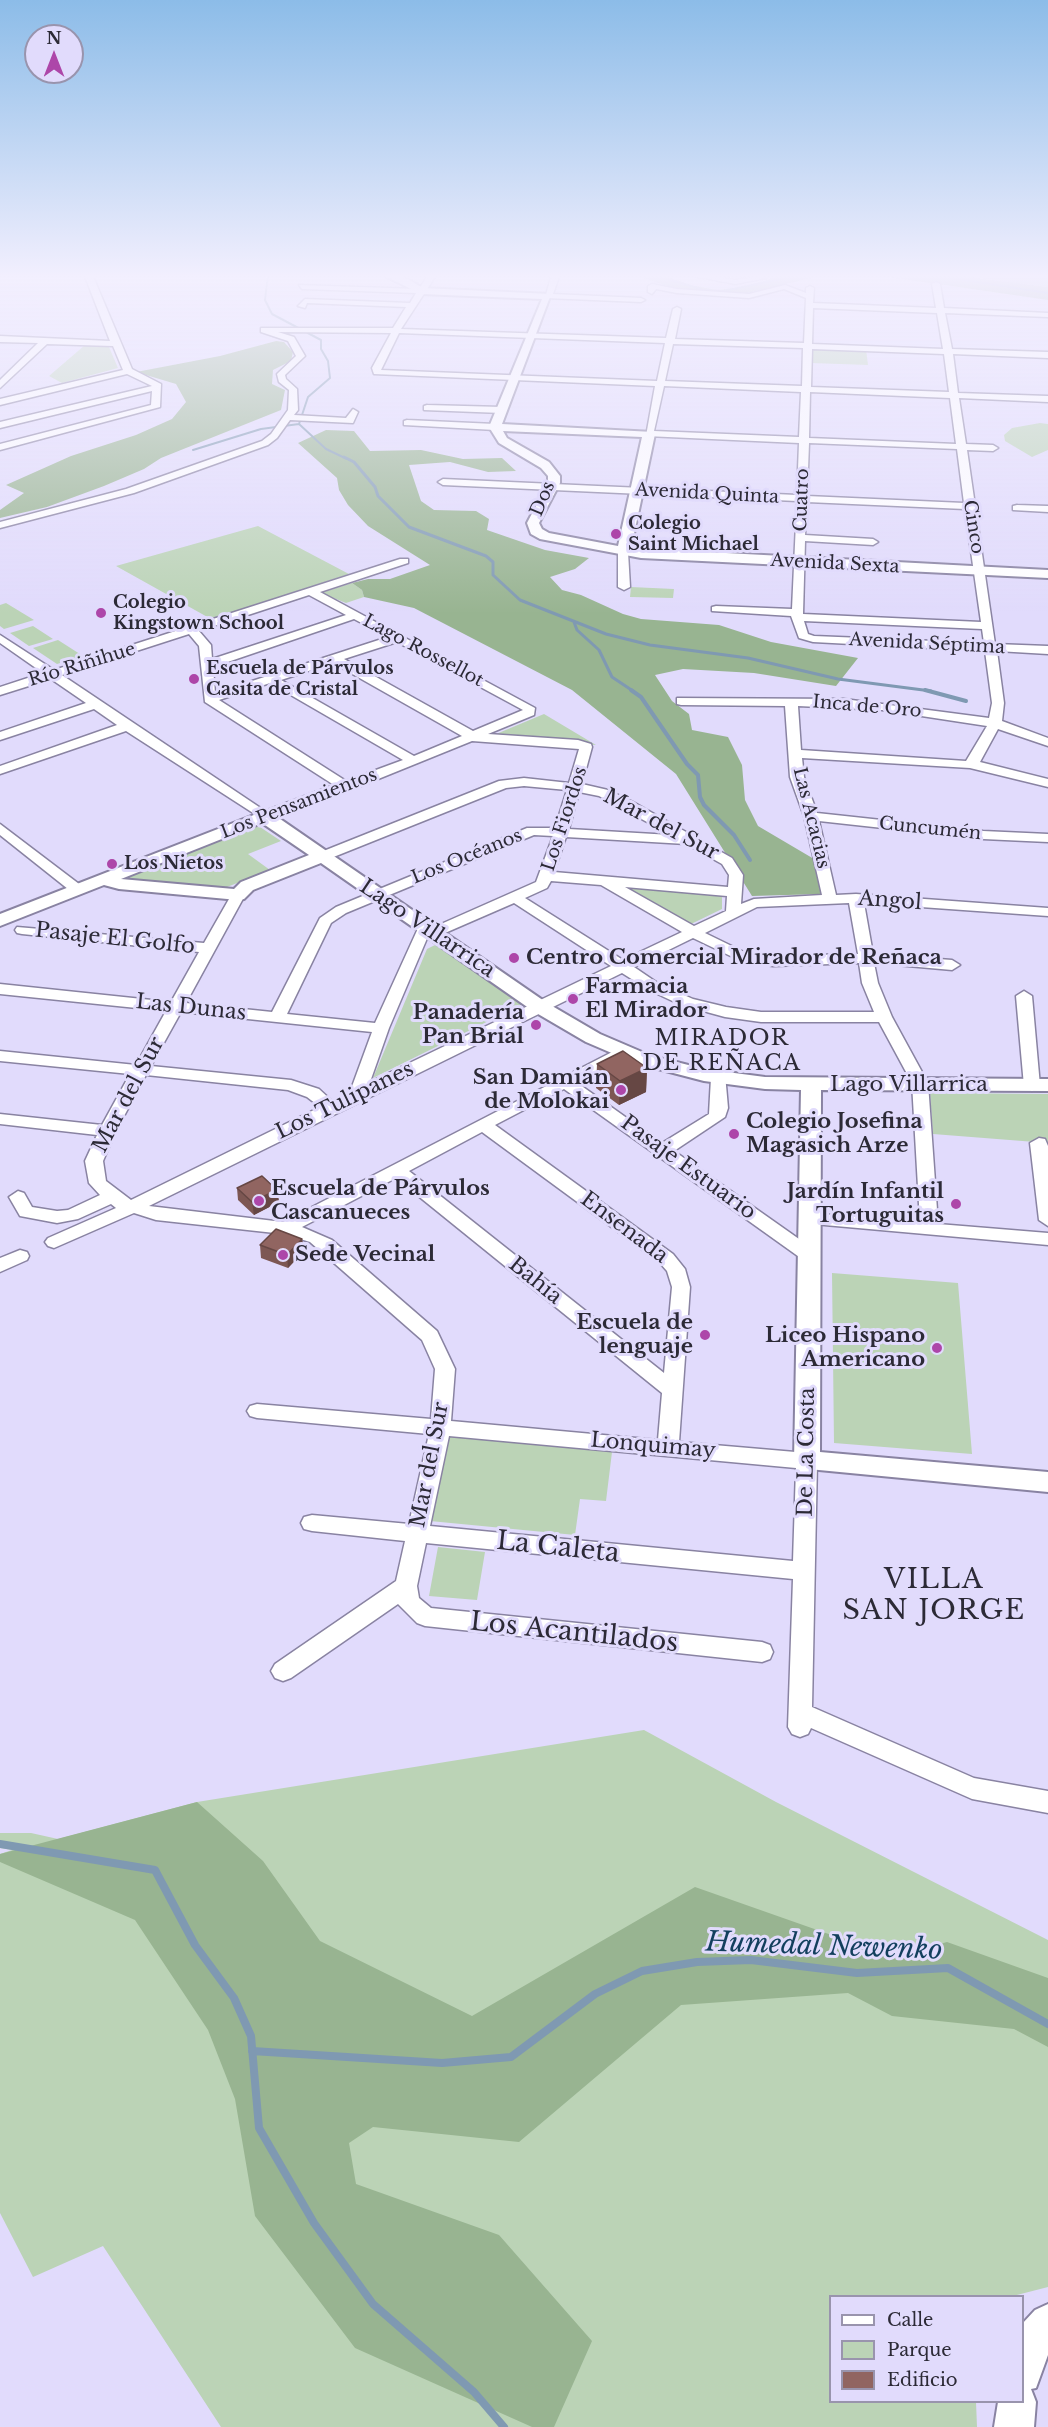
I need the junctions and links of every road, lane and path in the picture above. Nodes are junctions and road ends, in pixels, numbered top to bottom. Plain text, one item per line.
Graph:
1 (61, 387) edge
2 (157, 387) edge
3 (158, 387) edge
4 (291, 387) edge
5 (511, 387) edge
6 (659, 387) edge
7 (739, 387) edge
8 (954, 387) edge
9 (806, 390) junction
10 (955, 396) junction
11 (1048, 399) edge
12 (0, 402) edge
13 (427, 408) dead end
14 (502, 410) junction
15 (353, 412) dead end
16 (0, 415) edge
17 (289, 417) junction
18 (12, 422) junction
19 (407, 423) dead end
20 (0, 425) edge
21 (495, 427) junction
22 (649, 434) junction
23 (42, 437) junction
24 (804, 440) junction
25 (0, 447) edge
26 (960, 447) junction
27 (993, 448) dead end
28 (443, 482) dead end
29 (552, 487) junction
30 (637, 490) junction
31 (802, 498) junction
32 (970, 506) junction
33 (1017, 508) dead end
34 (1048, 509) edge
35 (0, 525) edge
36 (801, 538) junction
37 (873, 542) dead end
38 (623, 552) junction
39 (404, 561) dead end
40 (800, 562) junction
41 (980, 570) junction
42 (1048, 574) edge
43 (624, 587) dead end
44 (312, 592) junction
45 (716, 609) dead end
46 (356, 615) junction
47 (797, 615) junction
48 (988, 626) junction
49 (192, 630) junction
50 (805, 637) joint
51 (0, 638) edge
52 (397, 638) junction
53 (992, 647) junction
54 (1048, 650) edge
55 (336, 659) junction
56 (207, 665) junction
57 (52, 674) junction
58 (273, 680) junction
59 (0, 691) edge
60 (209, 699) junction
61 (681, 701) dead end
62 (791, 701) junction
63 (96, 704) junction
64 (530, 712) joint
65 (995, 723) junction
66 (126, 726) junction
67 (0, 736) edge
68 (473, 737) junction
69 (1048, 742) edge
70 (796, 754) junction
71 (413, 761) junction
72 (970, 764) junction
73 (0, 770) edge
74 (1045, 781) edge
75 (346, 787) junction
76 (575, 787) junction
77 (264, 816) junction
78 (812, 816) junction
79 (0, 828) edge
80 (561, 832) junction
81 (1048, 838) edge
82 (690, 840) junction
83 (321, 857) junction
84 (546, 876) junction
85 (105, 880) junction
86 (606, 882) junction
87 (78, 890) junction
88 (734, 892) junction
89 (238, 895) junction
90 (376, 895) junction
91 (516, 898) junction
92 (830, 898) junction
93 (856, 898) junction
94 (733, 912) junction
95 (1048, 912) edge
96 (3, 915) edge
97 (22, 930) dead end
98 (429, 930) junction
99 (692, 932) junction
100 (208, 948) junction
101 (868, 960) junction
102 (952, 965) dead end
103 (621, 967) junction
104 (0, 989) edge
105 (1024, 996) dead end
106 (176, 1006) junction
107 (540, 1007) junction
108 (277, 1017) junction
109 (884, 1017) junction
110 (381, 1028) junction
111 (623, 1052) junction
112 (0, 1056) edge
113 (140, 1070) junction
114 (719, 1078) junction
115 (566, 1083) junction
116 (920, 1083) junction
117 (812, 1084) junction
118 (1040, 1085) edge
119 (357, 1095) junction
120 (331, 1108) junction
121 (0, 1119) edge
122 (484, 1125) junction
123 (107, 1131) junction
124 (1039, 1143) dead end
125 (663, 1150) junction
126 (397, 1170) junction
127 (18, 1197) dead end
128 (111, 1197) junction
129 (131, 1208) junction
130 (808, 1219) junction
131 (1048, 1220) edge
132 (286, 1228) junction
133 (929, 1230) junction
134 (1048, 1239) edge
135 (54, 1242) dead end
136 (809, 1255) junction
137 (20, 1256) dead end
138 (0, 1266) edge
139 (673, 1391) junction
140 (257, 1411) dead end
141 (441, 1426) junction
142 (668, 1447) junction
143 (807, 1461) junction
144 (1048, 1482) edge
145 (312, 1523) dead end
146 (417, 1534) junction
147 (805, 1571) junction
148 (406, 1586) junction
149 (762, 1652) dead end
150 (283, 1671) dead end
151 (1048, 1802) edge
152 (1017, 2403) edge
153 (1014, 2427) edge

1 - 12 street
2 - 18 street
3 - 23 street
4 - 17 street
5 - 14 street
6 - 22 street
7 - 9 street
8 - 10 street, Cinco
9 - 10 street
9 - 24 street, Cuatro
10 - 11 street
10 - 26 street, Cinco
13 - 14 street
14 - 21 street
15 - 17 street
16 - 18 street
17 - 35 street
18 - 20 street
18 - 23 street
19 - 21 street
21 - 22 street
21 - 29 street, Dos
22 - 24 street
22 - 30 street
23 - 25 street
24 - 26 street
24 - 31 street, Cuatro
26 - 27 street
26 - 32 street, Cinco
28 - 29 street, Avenida Quinta
29 - 30 street, Avenida Quinta
29 - 38 street, Dos
30 - 31 street, Avenida Quinta
30 - 38 street
31 - 32 street, Avenida Quinta
31 - 36 street, Cuatro
32 - 41 street, Cinco
33 - 34 street
36 - 37 street
36 - 40 street, Cuatro
38 - 40 street, Avenida Sexta
38 - 43 street
39 - 44 street, Río Riñihue
40 - 41 street, Avenida Sexta
40 - 47 street, Cuatro
41 - 42 street, Avenida Sexta
41 - 48 street, Cinco
44 - 46 street, Lago Rossellot
44 - 49 street, Río Riñihue
45 - 47 street
46 - 52 street, Lago Rossellot
46 - 56 street
47 - 48 street
47 - 50 street, Cuatro
48 - 53 street, Cinco
49 - 56 street
49 - 57 street, Río Riñihue
50 - 53 street, Avenida Séptima
51 - 57 street, Lago Villarrica
52 - 55 street
52 - 64 street, Lago Rossellot
53 - 54 street, Avenida Séptima
53 - 65 street, Cinco
55 - 58 street
55 - 68 street
56 - 60 street
57 - 59 street, Río Riñihue
57 - 63 street, Lago Villarrica
58 - 60 street
58 - 71 street
60 - 75 street
61 - 62 street, Inca de Oro
62 - 65 street, Inca de Oro
62 - 70 street, Las Acacias
63 - 66 street, Lago Villarrica
63 - 67 street
64 - 68 street, Los Pensamientos
65 - 69 street, Inca de Oro
65 - 72 street, Cinco
66 - 73 street
66 - 77 street, Lago Villarrica
68 - 71 street, Los Pensamientos
68 - 76 street, Los Fiordos
70 - 72 street
70 - 78 street, Las Acacias
71 - 75 street, Los Pensamientos
72 - 74 street
75 - 77 street, Los Pensamientos
76 - 80 street, Los Fiordos
76 - 82 street, Mar del Sur
76 - 83 street, Mar del Sur
77 - 83 street, Lago Villarrica
77 - 85 street, Los Pensamientos
78 - 81 street, Cuncumén
78 - 92 street, Las Acacias
79 - 87 street
80 - 82 street, Los Océanos
80 - 84 street, Los Fiordos
80 - 90 street, Los Océanos
82 - 88 street, Mar del Sur
83 - 89 street, Mar del Sur
83 - 90 street, Lago Villarrica
84 - 86 street
84 - 91 street, Los Fiordos
85 - 87 street, Los Pensamientos
85 - 89 street
86 - 88 street
86 - 99 street
87 - 96 street, Los Pensamientos
88 - 94 street, Mar del Sur
89 - 100 street, Mar del Sur
90 - 98 street, Lago Villarrica
90 - 108 street, Los Océanos
91 - 98 street, Los Fiordos
91 - 103 street
92 - 93 street, Angol
92 - 94 street, Angol
93 - 95 street, Angol
93 - 101 street
94 - 99 street, Los Tulipanes
97 - 100 street, Pasaje El Golfo
98 - 107 street, Lago Villarrica
98 - 110 street
99 - 101 street
99 - 103 street, Los Tulipanes
100 - 106 street, Mar del Sur
101 - 102 street
101 - 109 street
103 - 107 street, Los Tulipanes
103 - 109 street
104 - 106 street, Las Dunas
105 - 118 street
106 - 108 street, Las Dunas
106 - 113 street, Mar del Sur
107 - 111 street, Lago Villarrica
107 - 119 street, Los Tulipanes
108 - 110 street, Las Dunas
109 - 116 street
110 - 119 street
111 - 114 street, Lago Villarrica
111 - 115 street
112 - 113 street
113 - 120 street
113 - 123 street, Mar del Sur
114 - 117 street, Lago Villarrica
114 - 125 street
115 - 122 street
115 - 125 street, Pasaje Estuario
116 - 117 street, Lago Villarrica
116 - 118 street, Lago Villarrica
116 - 133 street
117 - 130 street, De La Costa
119 - 120 street, Los Tulipanes
120 - 129 street, Los Tulipanes
121 - 123 street
122 - 126 street
122 - 139 street, Ensenada
123 - 128 street, Mar del Sur
124 - 131 street
125 - 136 street, Pasaje Estuario
126 - 132 street
126 - 139 street, Bahía
127 - 128 street
128 - 129 street, Mar del Sur
129 - 132 street, Mar del Sur
129 - 135 street, Los Tulipanes
130 - 133 street
130 - 136 street, De La Costa
132 - 141 street, Mar del Sur
133 - 134 street
136 - 143 street, De La Costa
137 - 138 street
139 - 142 street, Ensenada
140 - 141 street, Lonquimay
141 - 142 street, Lonquimay
141 - 146 street, Mar del Sur
142 - 143 street, Lonquimay
143 - 144 street, Lonquimay
143 - 147 street, De La Costa
145 - 146 street, La Caleta
146 - 147 street, La Caleta
146 - 148 street, Mar del Sur
147 - 151 street, De La Costa
148 - 149 street, Los Acantilados
148 - 150 street
152 - 153 street

